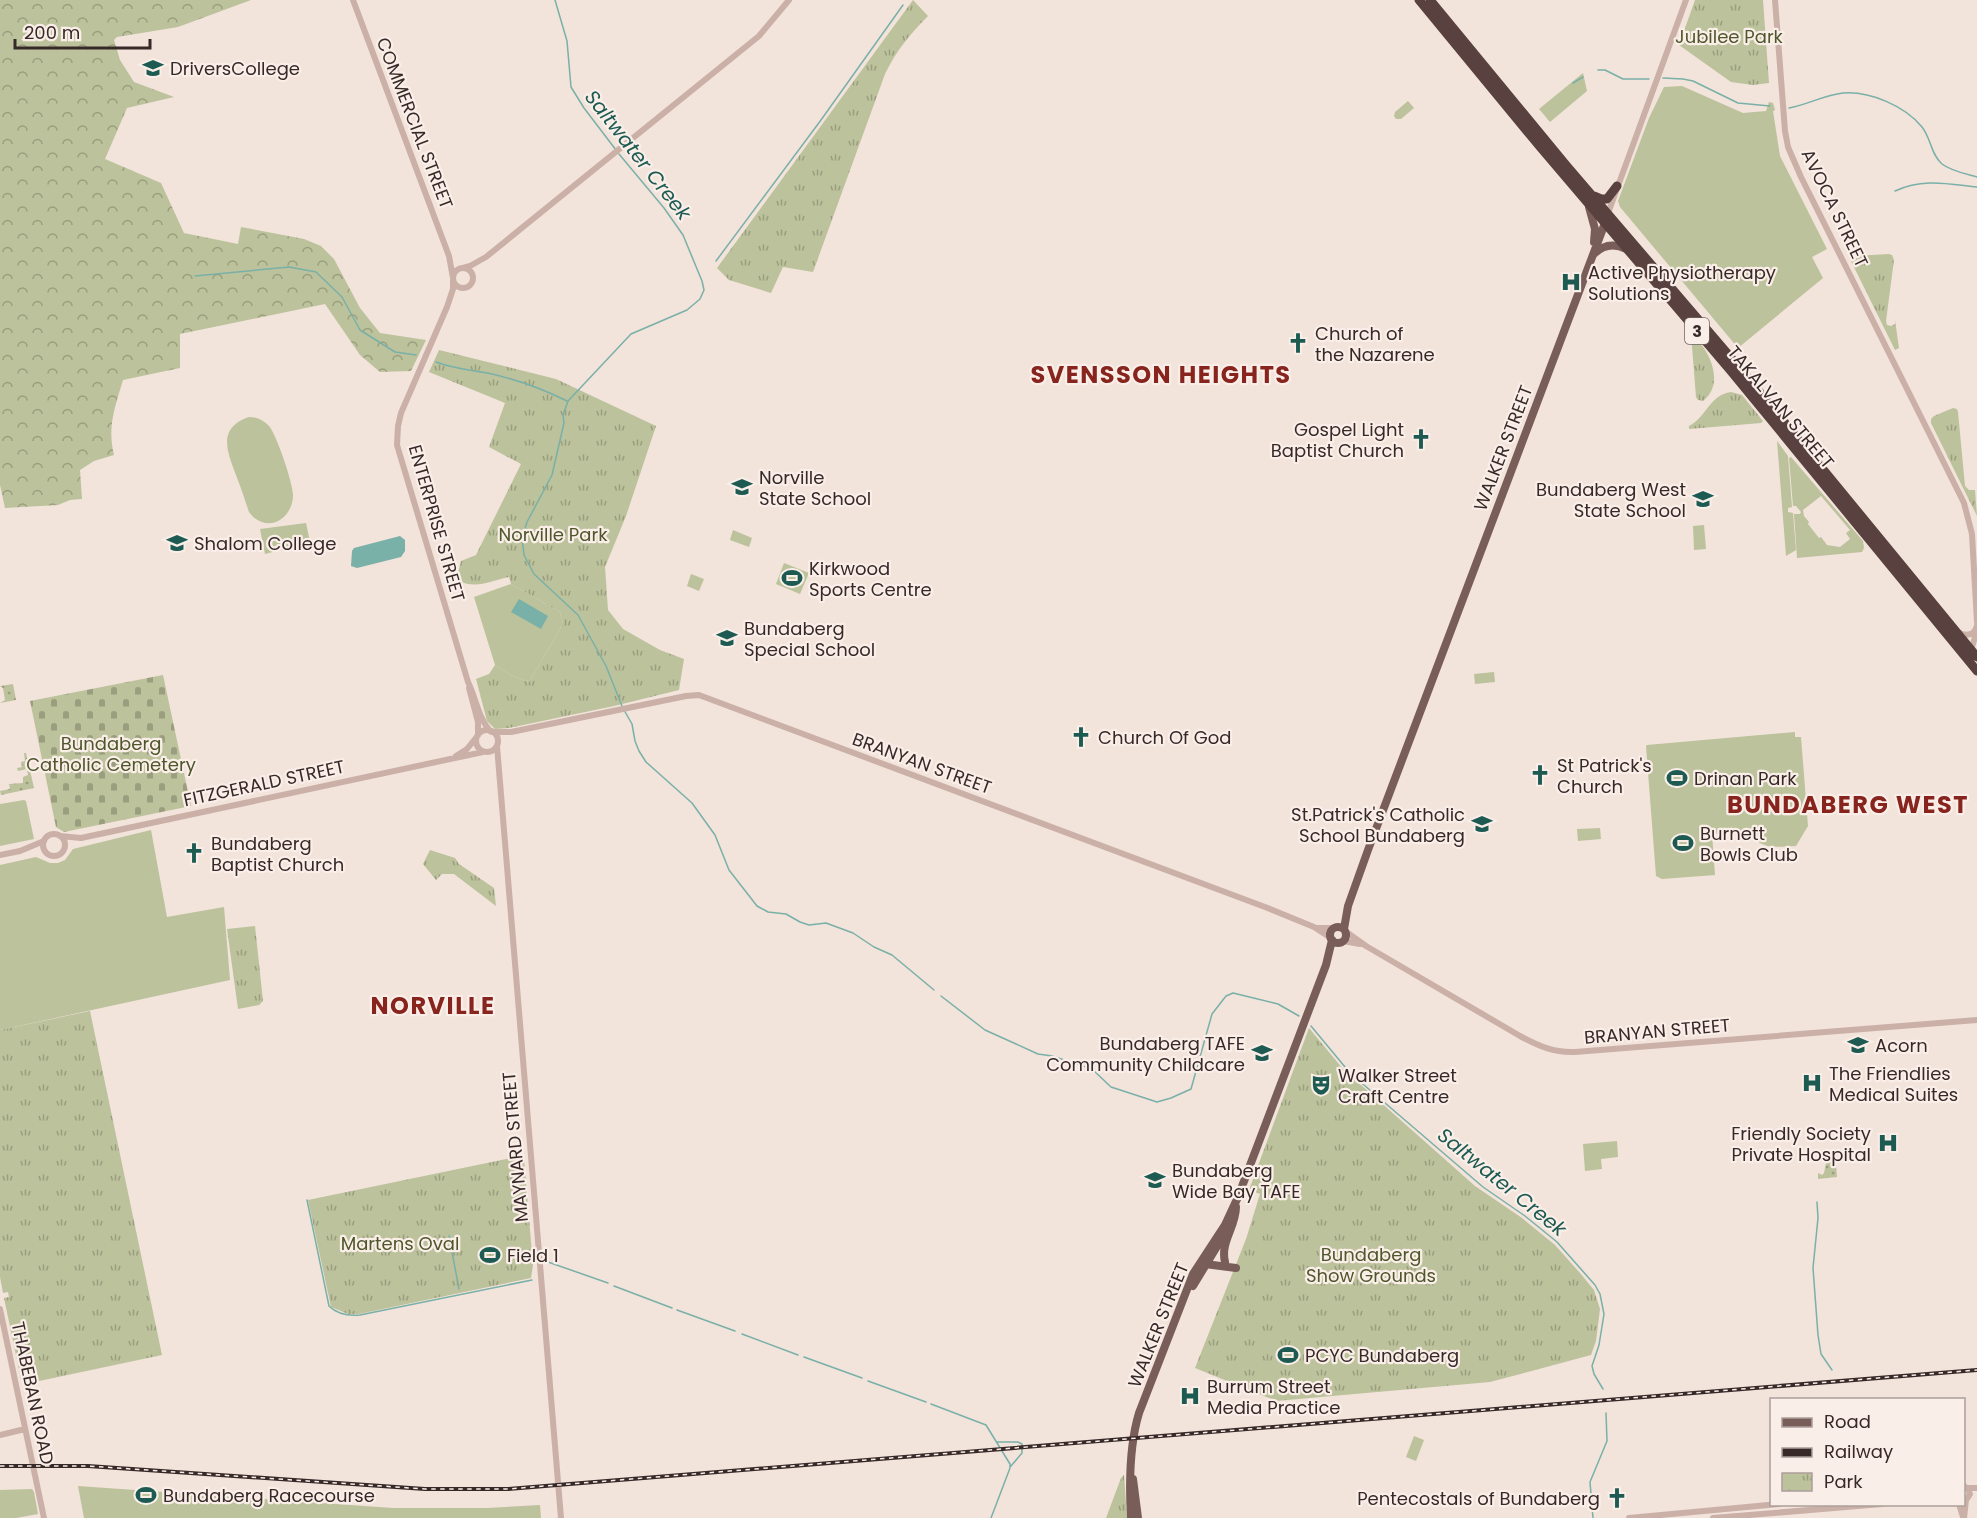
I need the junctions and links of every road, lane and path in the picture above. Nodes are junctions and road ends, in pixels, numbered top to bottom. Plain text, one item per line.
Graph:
1 (353, 0) edge
2 (789, 0) edge
3 (1419, 0) edge
4 (1430, 0) edge
5 (1686, 0) edge
6 (1775, 0) edge
7 (1617, 186) junction
8 (1589, 198) junction
9 (1607, 218) junction
10 (1630, 252) junction
11 (1592, 255) junction
12 (449, 256) junction
13 (486, 257) junction
14 (463, 268) junction
15 (1586, 269) junction
16 (472, 276) junction
17 (453, 279) junction
18 (466, 287) junction
19 (447, 307) junction
20 (1977, 596) edge
21 (1977, 623) edge
22 (1955, 630) junction
23 (1977, 630) edge
24 (1975, 661) edge
25 (468, 682) junction
26 (491, 731) junction
27 (512, 732) junction
28 (477, 736) junction
29 (497, 744) junction
30 (484, 752) junction
31 (453, 758) junction
32 (499, 773) junction
33 (60, 836) junction
34 (81, 838) junction
35 (44, 841) junction
36 (64, 850) junction
37 (20, 851) junction
38 (48, 854) junction
39 (0, 855) edge
40 (1314, 927) junction
41 (1339, 929) junction
42 (1331, 939) junction
43 (1342, 941) junction
44 (1366, 946) junction
45 (1326, 964) junction
46 (1977, 1020) edge
47 (1238, 1197) junction
48 (1236, 1207) junction
49 (1210, 1252) junction
50 (1225, 1262) dead end
51 (1205, 1264) junction
52 (1236, 1268) dead end
53 (0, 1309) edge
54 (25, 1430) junction
55 (0, 1435) edge
56 (1134, 1437) junction
57 (1131, 1469) junction
58 (1965, 1487) edge
59 (1977, 1488) edge
60 (1977, 1497) edge
61 (1966, 1500) edge
62 (1770, 1505) edge
63 (1858, 1506) edge
64 (44, 1518) edge
65 (561, 1518) edge
66 (1131, 1518) edge
67 (1138, 1518) edge
68 (1629, 1518) edge
69 (1713, 1518) edge
70 (1963, 1518) edge

1 - 12 street, COMMERCIAL STREET
2 - 13 street
3 - 8 highway, TAKALVAN STREET / 3
4 - 8 highway, TAKALVAN STREET / 3
5 - 7 street, WALKER STREET
6 - 20 street, AVOCA STREET
7 - 8 highway
7 - 9 street, WALKER STREET
8 - 9 highway, TAKALVAN STREET / 3
8 - 11 main road
9 - 10 highway, TAKALVAN STREET / 3
9 - 11 main road, WALKER STREET
9 - 22 highway, TAKALVAN STREET / 3
10 - 15 main road
10 - 24 highway, TAKALVAN STREET / 3
11 - 15 main road, WALKER STREET
12 - 14 street, COMMERCIAL STREET
12 - 17 street, COMMERCIAL STREET
13 - 14 street
13 - 16 street
14 - 16 street
14 - 17 street
15 - 41 main road, WALKER STREET
16 - 18 street
17 - 18 street
17 - 19 street, ENTERPRISE STREET
18 - 19 street, ENTERPRISE STREET
19 - 25 street, ENTERPRISE STREET
20 - 21 street, AVOCA STREET
21 - 22 street
22 - 24 highway, TAKALVAN STREET / 3
23 - 24 street
25 - 26 street, ENTERPRISE STREET
25 - 28 street, ENTERPRISE STREET
26 - 27 street, BRANYAN STREET
26 - 28 street
26 - 29 street
27 - 29 street, BRANYAN STREET
27 - 40 street, BRANYAN STREET
28 - 30 street
28 - 31 street, FITZGERALD STREET
29 - 30 street
29 - 32 street, MAYNARD STREET
30 - 31 street, FITZGERALD STREET
30 - 32 street, MAYNARD STREET
31 - 34 street, FITZGERALD STREET
32 - 65 street, MAYNARD STREET
33 - 34 street
33 - 35 street
33 - 36 street
34 - 36 street
35 - 37 street
35 - 38 street
36 - 38 street
37 - 38 street
37 - 39 street
40 - 41 street, BRANYAN STREET
40 - 42 street, BRANYAN STREET
41 - 42 main road
41 - 43 main road
41 - 44 street, BRANYAN STREET
42 - 43 main road
42 - 45 main road, WALKER STREET
43 - 44 street, BRANYAN STREET
43 - 45 main road, WALKER STREET
44 - 46 street, BRANYAN STREET
45 - 47 main road, WALKER STREET
47 - 48 main road, WALKER STREET
47 - 49 main road, WALKER STREET
48 - 49 main road, WALKER STREET
48 - 50 main road
49 - 51 main road, WALKER STREET
49 - 56 main road, WALKER STREET
51 - 52 main road
51 - 56 main road, WALKER STREET
53 - 54 street, THABEBAN ROAD
54 - 55 street
54 - 64 street, THABEBAN ROAD
56 - 57 main road, WALKER STREET
57 - 66 main road, WALKER STREET
57 - 67 main road, WALKER STREET
58 - 59 street
58 - 61 street
60 - 61 street
61 - 70 street
62 - 68 street
63 - 69 street

